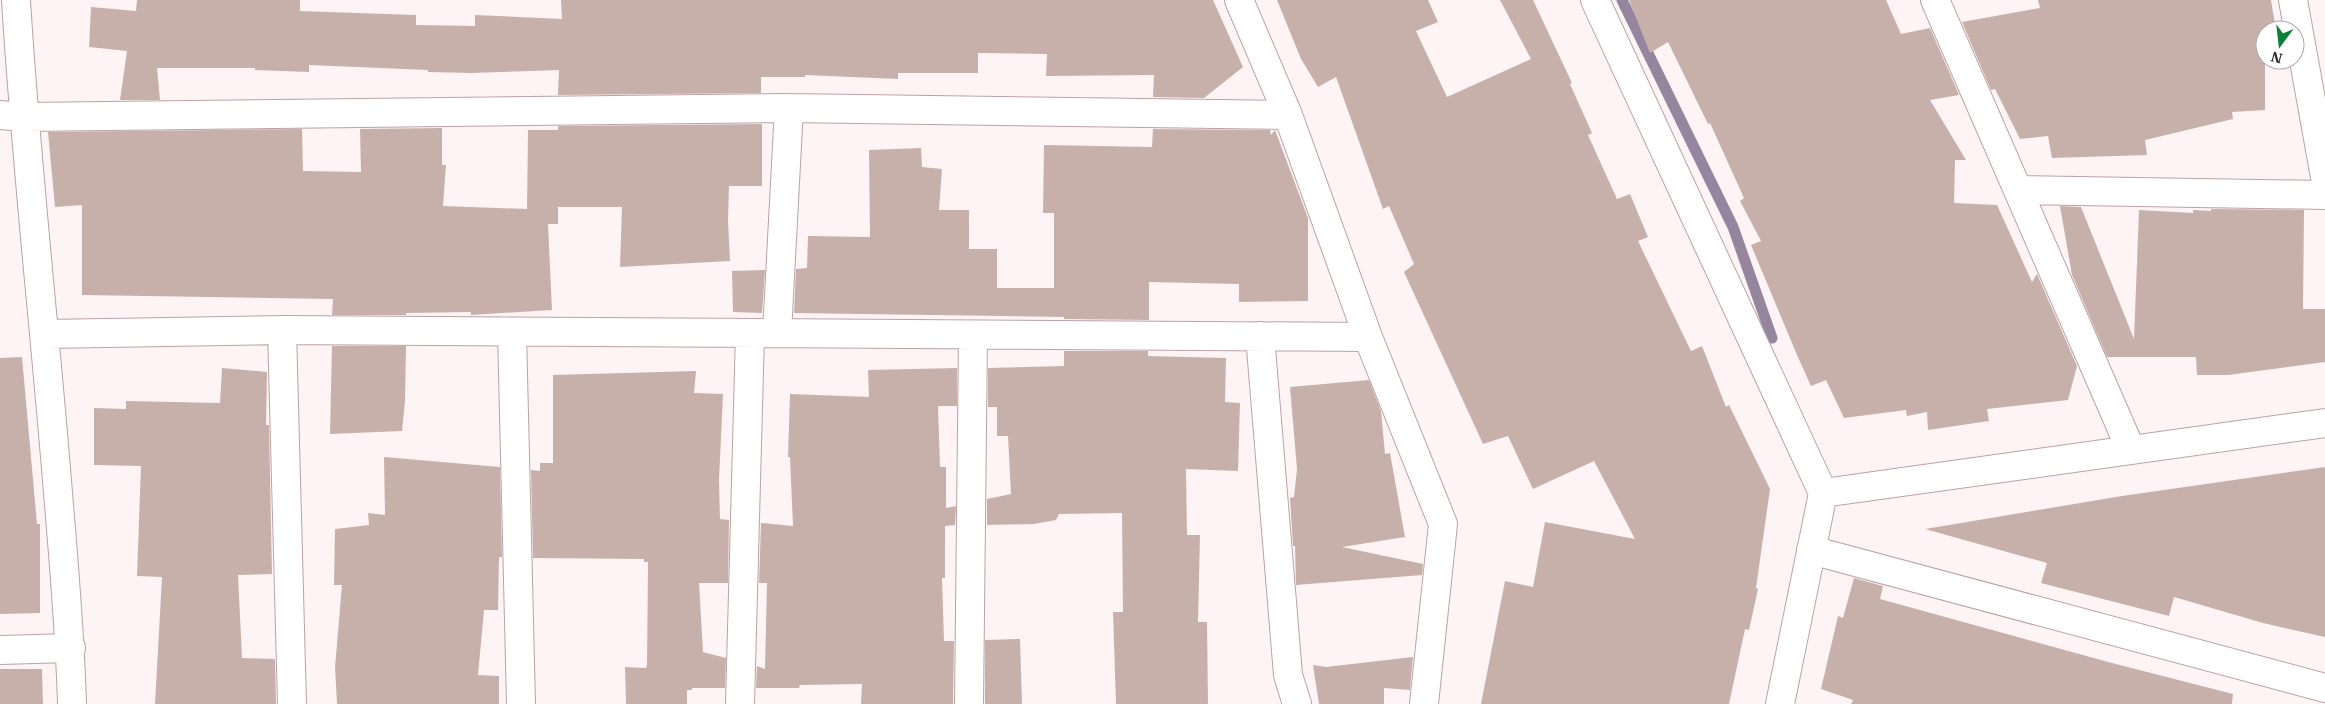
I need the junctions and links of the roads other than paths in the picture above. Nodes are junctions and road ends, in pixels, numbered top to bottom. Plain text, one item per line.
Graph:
1 (16, 0) edge
2 (1238, 0) edge
3 (1595, 0) edge
4 (1935, 0) edge
5 (2293, 0) edge
6 (789, 108) junction
7 (1288, 115) junction
8 (12, 116) edge
9 (2325, 177) edge
10 (2018, 190) junction
11 (2325, 195) edge
12 (282, 330) junction
13 (512, 332) junction
14 (778, 333) junction
15 (45, 334) junction
16 (750, 334) junction
17 (972, 335) junction
18 (1260, 336) junction
19 (1368, 337) junction
20 (2325, 423) edge
21 (2131, 450) junction
22 (1823, 493) junction
23 (1811, 550) junction
24 (71, 648) junction
25 (0, 650) edge
26 (2325, 688) edge
27 (72, 704) edge
28 (292, 704) edge
29 (521, 704) edge
30 (740, 704) edge
31 (969, 704) edge
32 (1297, 704) edge
33 (1424, 704) edge
34 (1780, 704) edge

1 - 8 street
2 - 7 street
3 - 22 street
4 - 10 street
5 - 9 street
6 - 7 street
6 - 8 street
6 - 14 street
7 - 19 street
8 - 15 street
10 - 11 street
10 - 21 street
12 - 13 street
12 - 15 street
12 - 28 street
13 - 16 street
13 - 29 street
14 - 16 street
14 - 17 street
15 - 24 street
16 - 30 street
17 - 18 street
17 - 31 street
18 - 19 street
18 - 32 street
19 - 33 street
20 - 21 street
21 - 22 street
22 - 23 street
23 - 26 street
23 - 34 street
24 - 25 street
24 - 27 street

